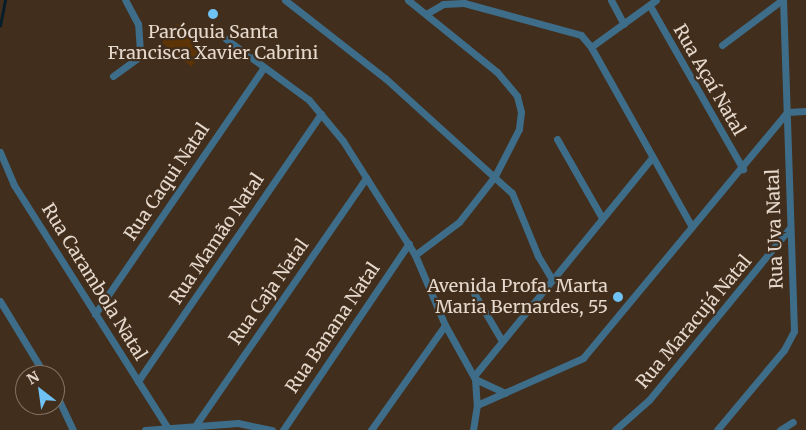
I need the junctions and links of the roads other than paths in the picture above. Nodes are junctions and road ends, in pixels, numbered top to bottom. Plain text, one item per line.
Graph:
1 (125, 0) edge
2 (285, 0) edge
3 (408, 0) edge
4 (611, 0) edge
5 (656, 0) edge
6 (782, 0) edge
7 (416, 3) edge
8 (650, 6) junction
9 (426, 14) junction
10 (624, 24) junction
11 (226, 39) dead end
12 (722, 45) dead end
13 (591, 47) junction
14 (264, 67) junction
15 (113, 76) dead end
16 (806, 111) edge
17 (787, 112) junction
18 (321, 114) junction
19 (557, 139) dead end
20 (0, 152) edge
21 (651, 159) junction
22 (743, 169) junction
23 (496, 176) junction
24 (366, 178) junction
25 (602, 218) junction
26 (692, 228) junction
27 (790, 228) junction
28 (409, 243) junction
29 (415, 255) junction
30 (552, 279) junction
31 (468, 283) dead end
32 (0, 301) edge
33 (95, 314) junction
34 (444, 325) junction
35 (502, 341) junction
36 (38, 365) edge
37 (474, 378) junction
38 (138, 381) junction
39 (505, 393) junction
40 (477, 406) junction
41 (65, 413) edge
42 (793, 422) dead end
43 (197, 424) junction
44 (171, 428) edge
45 (252, 428) edge
46 (73, 430) edge
47 (145, 430) edge
48 (272, 430) edge
49 (282, 430) edge
50 (371, 430) edge
51 (473, 430) edge
52 (615, 430) edge
53 (717, 430) edge
54 (780, 430) edge

1 - 15 street
2 - 23 street
3 - 7 street
4 - 10 street
5 - 8 street
6 - 12 street
6 - 17 street, Rua Uva Natal
7 - 9 street
8 - 10 street
8 - 22 street, Rua Açaí Natal
9 - 13 street
9 - 23 street
10 - 13 street
11 - 14 street
13 - 21 street
14 - 18 street
14 - 33 street, Rua Caqui Natal
16 - 17 street
17 - 22 street
17 - 27 street, Rua Uva Natal
18 - 24 street
18 - 38 street, Rua Mamão Natal
19 - 25 street
20 - 33 street, Rua Carambola Natal
21 - 25 street
21 - 26 street
22 - 26 street
23 - 29 street
23 - 30 street
24 - 28 street
24 - 43 street, Rua Caja Natal
25 - 30 street
26 - 39 street
27 - 52 street, Rua Maracujá Natal
27 - 53 street, Rua Uva Natal
28 - 29 street
28 - 49 street, Rua Banana Natal
29 - 34 street
30 - 35 street
31 - 35 street
32 - 36 street
33 - 38 street, Rua Carambola Natal
34 - 37 street
34 - 50 street
35 - 37 street
37 - 39 street
37 - 40 street
38 - 44 street, Rua Carambola Natal
39 - 40 street
40 - 51 street
41 - 46 street
42 - 54 street
43 - 44 street
43 - 45 street
44 - 47 street
45 - 48 street

